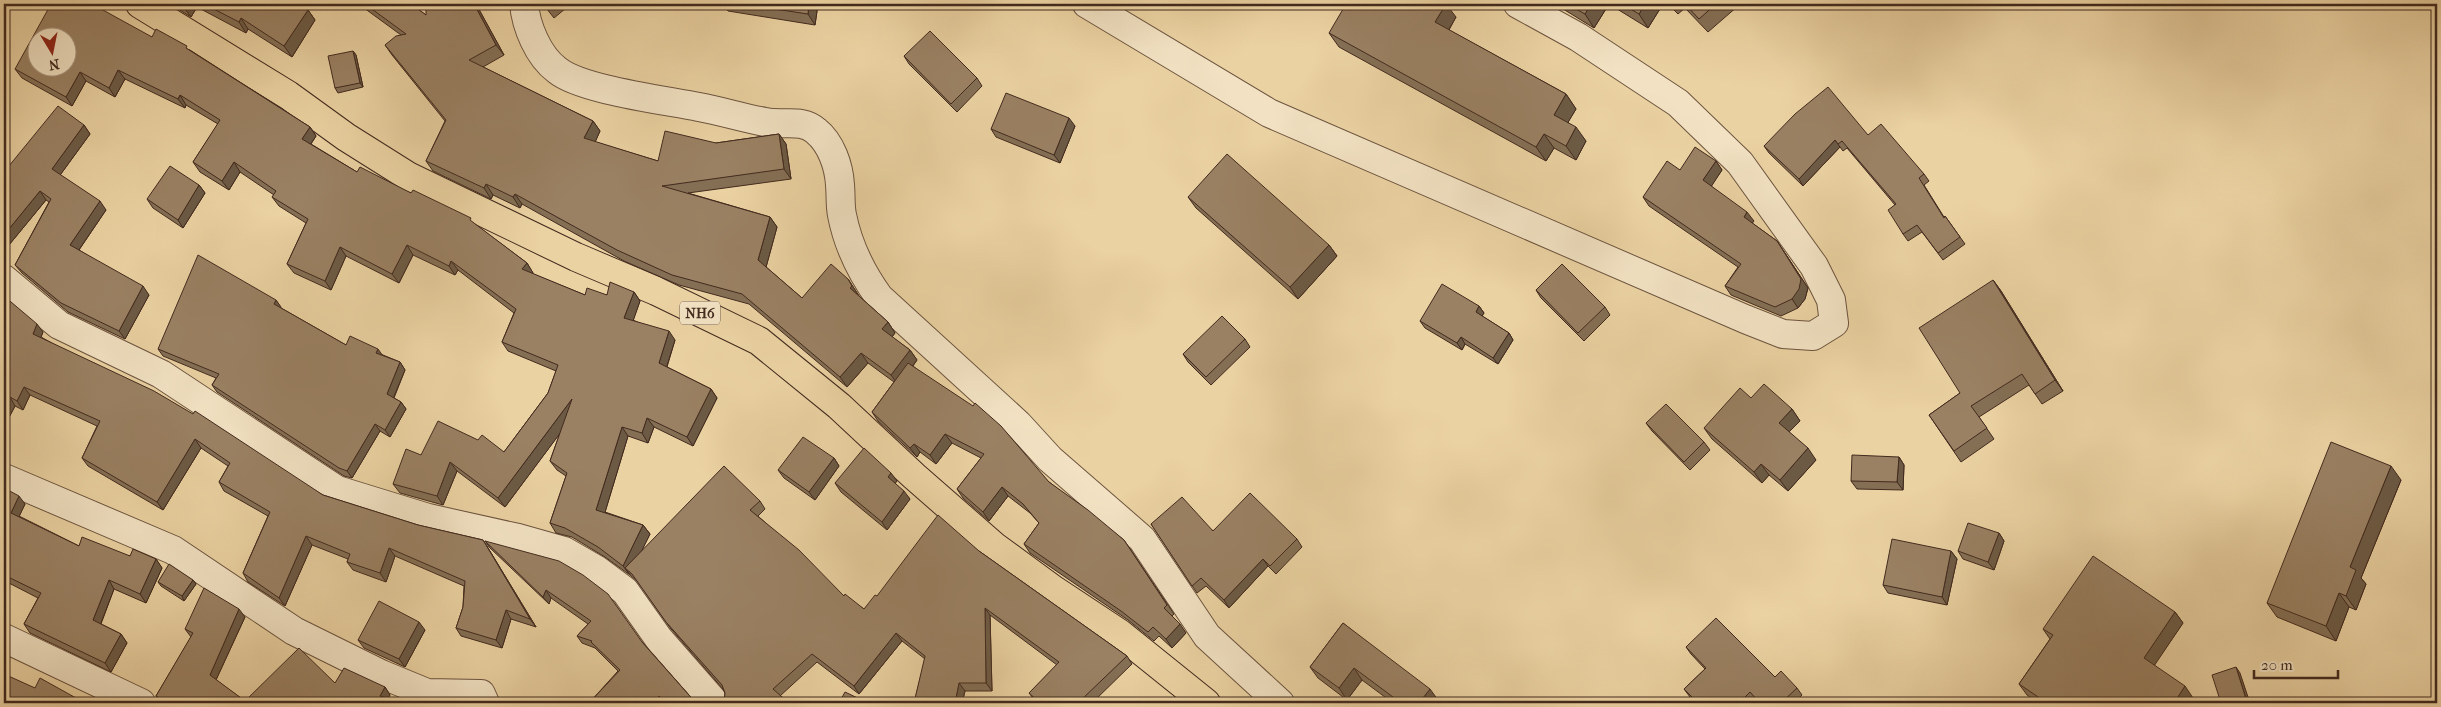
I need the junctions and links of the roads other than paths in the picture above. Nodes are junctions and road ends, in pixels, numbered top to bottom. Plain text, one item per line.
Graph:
1 (140, 4) edge
2 (524, 4) edge
3 (1087, 4) edge
4 (1518, 4) edge
5 (4, 279) edge
6 (4, 478) edge
7 (4, 638) edge
8 (141, 703) edge
9 (485, 703) edge
10 (715, 703) edge
11 (1206, 703) edge
12 (1280, 703) edge

1 - 11 highway, NH6
2 - 12 street
3 - 4 street
5 - 10 street
6 - 9 street
7 - 8 street

